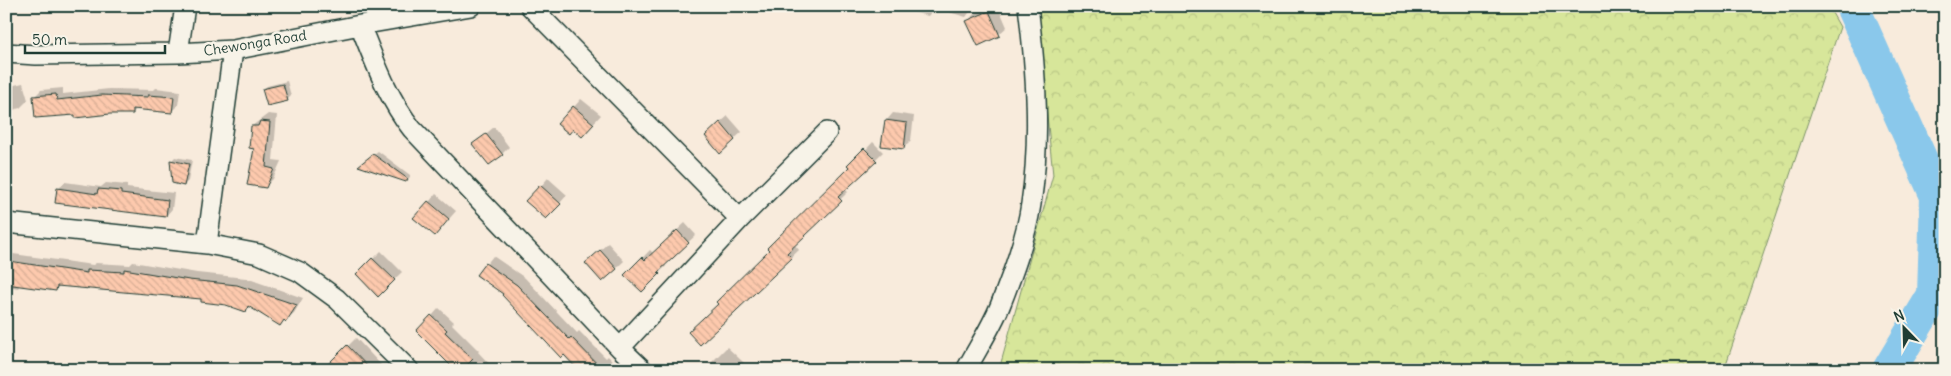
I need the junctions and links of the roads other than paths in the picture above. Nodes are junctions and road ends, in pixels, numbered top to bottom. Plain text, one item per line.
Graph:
1 (185, 6) edge
2 (471, 6) edge
3 (530, 6) edge
4 (1028, 6) edge
5 (360, 25) junction
6 (233, 50) junction
7 (6, 53) edge
8 (178, 54) junction
9 (827, 132) dead end
10 (740, 219) junction
11 (6, 223) edge
12 (207, 244) junction
13 (620, 348) junction
14 (409, 370) edge
15 (643, 370) edge
16 (966, 370) edge

1 - 8 street
2 - 5 street, Chewonga Road
3 - 10 street
4 - 16 street
5 - 6 street, Chewonga Road
5 - 13 street
6 - 8 street, Chewonga Road
6 - 12 street
7 - 8 street, Chewonga Road
9 - 10 street
10 - 13 street
11 - 12 street
12 - 14 street
13 - 15 street

